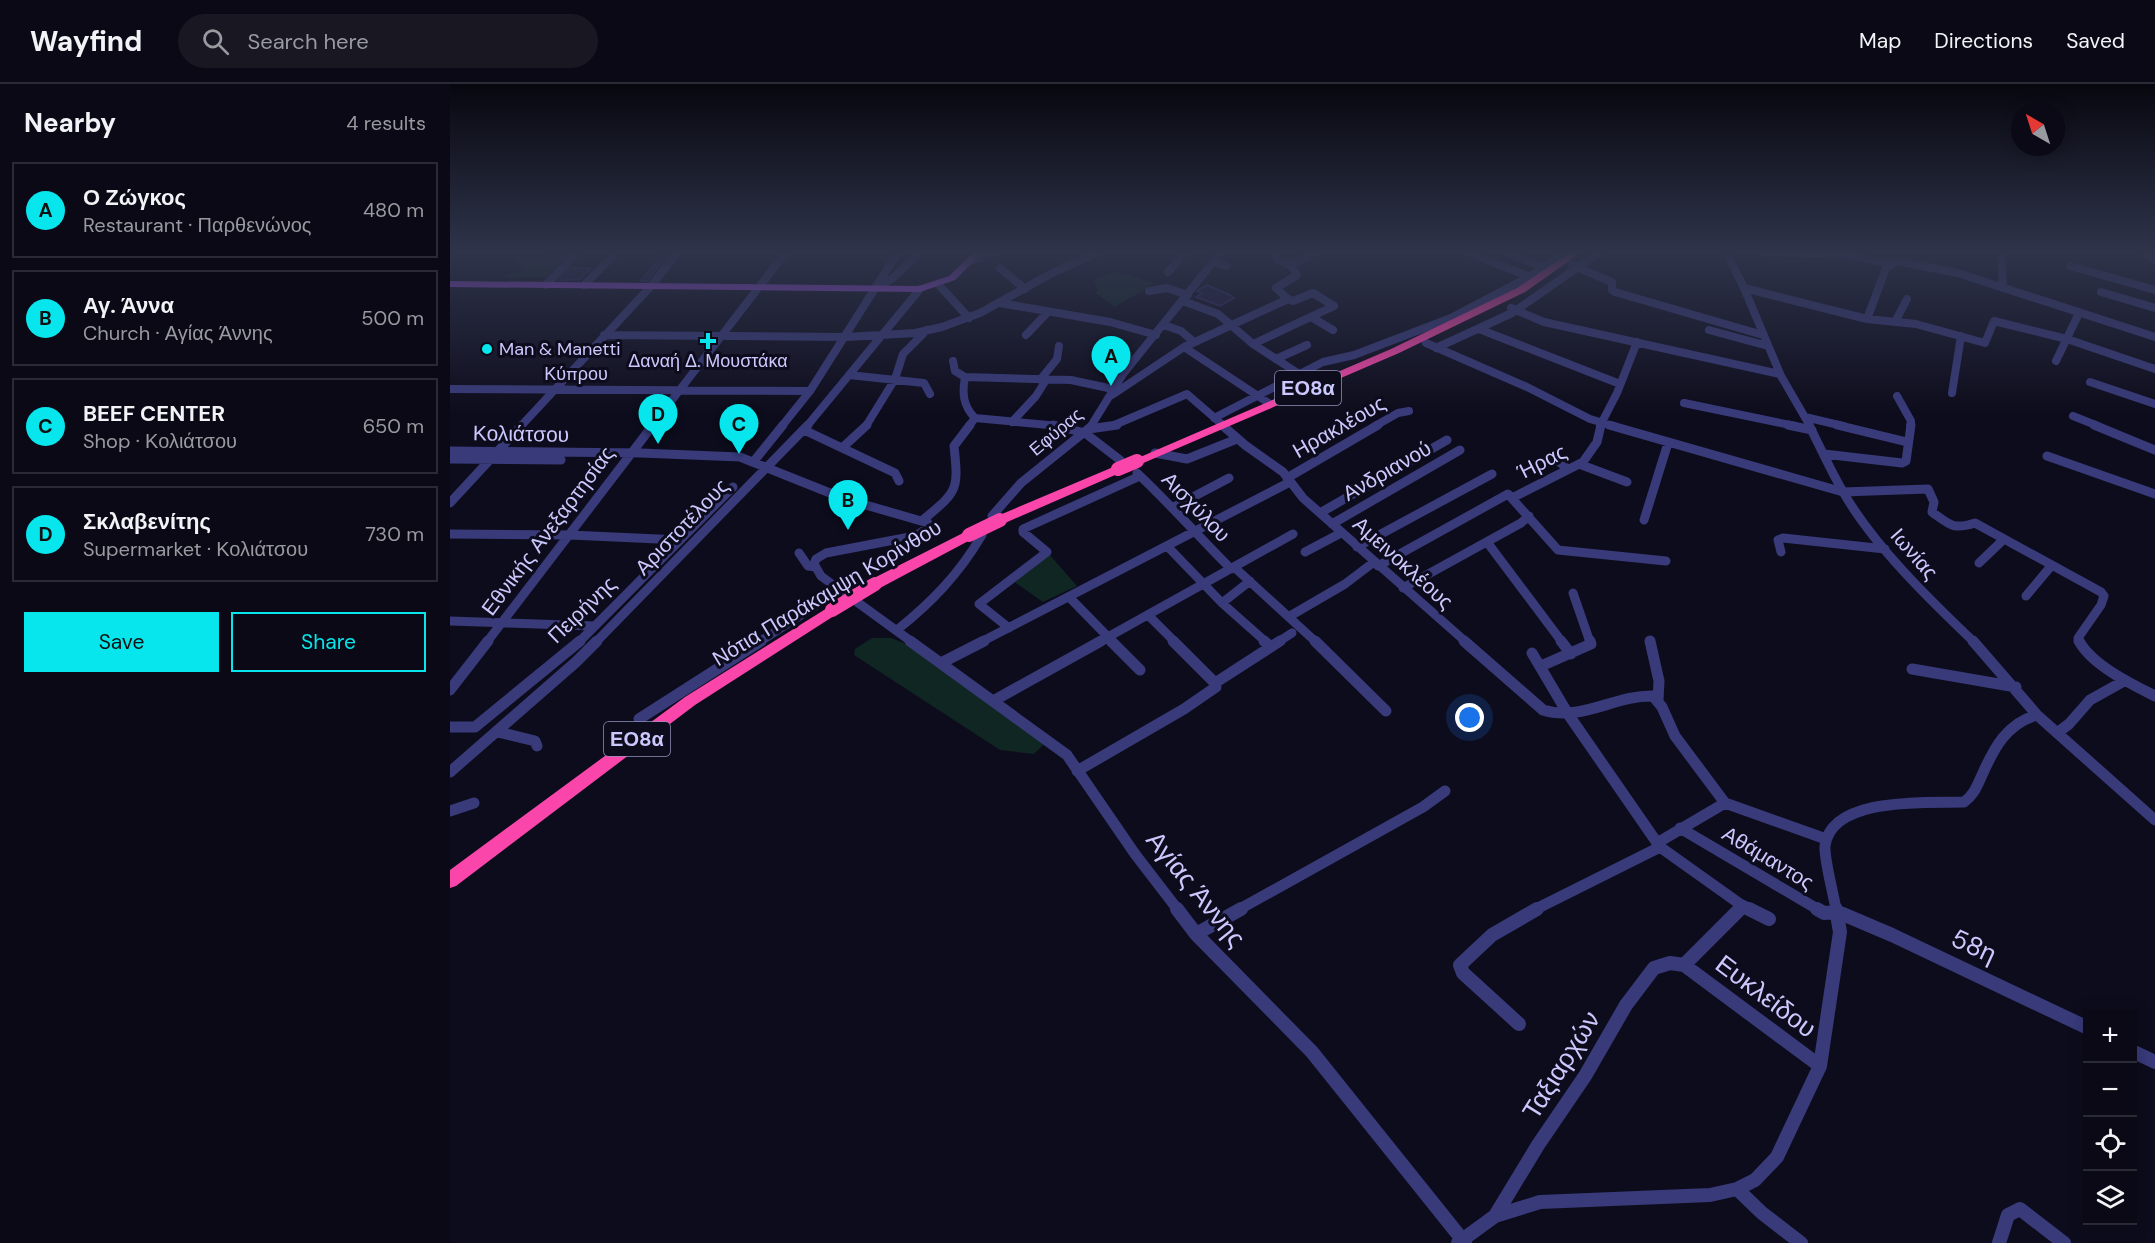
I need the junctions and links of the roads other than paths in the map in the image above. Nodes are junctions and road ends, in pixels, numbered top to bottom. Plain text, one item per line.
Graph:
1 (632, 306) edge
2 (745, 306) edge
3 (865, 306) edge
4 (905, 306) edge
5 (958, 306) edge
6 (994, 306) edge
7 (1015, 306) edge
8 (1179, 306) edge
9 (1202, 306) edge
10 (1274, 306) edge
11 (1334, 306) edge
12 (1479, 306) edge
13 (1485, 306) edge
14 (1505, 306) edge
15 (1517, 306) edge
16 (1663, 306) edge
17 (1751, 306) edge
18 (1815, 306) edge
19 (1871, 306) edge
20 (1903, 306) edge
21 (2058, 306) edge
22 (1514, 309) junction
23 (1047, 313) junction
24 (2079, 313) junction
25 (1311, 317) junction
26 (969, 318) junction
27 (1866, 319) junction
28 (1454, 320) junction
29 (1895, 322) junction
30 (1164, 326) junction
31 (1232, 327) junction
32 (1479, 329) junction
33 (927, 330) junction
34 (1333, 330) dead end
35 (1709, 330) dead end
36 (604, 335) junction
37 (1026, 335) dead end
38 (1156, 335) junction
39 (1763, 335) junction
40 (722, 336) junction
41 (1961, 336) junction
42 (879, 337) junction
43 (2155, 337) edge
44 (846, 338) junction
45 (2067, 339) junction
46 (1194, 342) junction
47 (1637, 342) junction
48 (1253, 344) junction
49 (1306, 345) dead end
50 (1431, 345) junction
51 (1059, 346) dead end
52 (1768, 346) junction
53 (1184, 347) junction
54 (1395, 351) junction
55 (1361, 353) junction
56 (1276, 359) junction
57 (953, 361) dead end
58 (1372, 361) junction
59 (2056, 361) dead end
60 (2155, 369) edge
61 (1299, 374) junction
62 (1780, 374) junction
63 (849, 375) junction
64 (964, 377) junction
65 (895, 379) junction
66 (1043, 380) junction
67 (2090, 382) dead end
68 (1620, 384) junction
69 (1316, 385) junction
70 (450, 388) edge
71 (1113, 388) junction
72 (555, 389) junction
73 (681, 390) junction
74 (810, 391) junction
75 (1952, 393) dead end
76 (930, 394) dead end
77 (1256, 395) junction
78 (1897, 396) dead end
79 (1109, 397) junction
80 (1684, 403) dead end
81 (1270, 404) junction
82 (2155, 404) edge
83 (1409, 411) dead end
84 (2073, 416) dead end
85 (1805, 417) junction
86 (975, 418) junction
87 (1217, 421) junction
88 (1012, 422) junction
89 (1601, 424) junction
90 (804, 430) junction
91 (1812, 430) junction
92 (1087, 431) junction
93 (1237, 439) junction
94 (1447, 440) dead end
95 (1907, 442) junction
96 (1668, 443) junction
97 (842, 448) junction
98 (1460, 450) dead end
99 (2155, 450) edge
100 (450, 451) edge
101 (1155, 453) junction
102 (1824, 454) junction
103 (493, 455) junction
104 (2046, 456) dead end
105 (630, 457) junction
106 (1553, 458) dead end
107 (450, 459) edge
108 (754, 461) junction
109 (1119, 464) junction
110 (1579, 464) junction
111 (765, 468) junction
112 (1568, 469) junction
113 (1137, 470) junction
114 (1492, 474) dead end
115 (1229, 478) dead end
116 (1289, 480) junction
117 (899, 481) dead end
118 (1627, 482) dead end
119 (734, 487) dead end
120 (1843, 492) junction
121 (2155, 494) edge
122 (1510, 496) junction
123 (450, 503) edge
124 (1174, 507) junction
125 (1320, 513) junction
126 (1529, 516) junction
127 (996, 518) junction
128 (923, 520) junction
129 (1644, 520) dead end
130 (1332, 524) junction
131 (1194, 532) junction
132 (1341, 533) junction
133 (450, 534) edge
134 (1293, 534) dead end
135 (570, 535) junction
136 (975, 535) junction
137 (2004, 539) junction
138 (680, 540) junction
139 (1487, 542) junction
140 (1167, 546) junction
141 (1358, 547) junction
142 (1885, 549) junction
143 (1305, 552) dead end
144 (1781, 552) dead end
145 (799, 553) dead end
146 (1666, 561) dead end
147 (1979, 563) dead end
148 (1376, 564) junction
149 (2052, 565) junction
150 (816, 567) junction
151 (1233, 568) junction
152 (1250, 581) junction
153 (1203, 584) junction
154 (1403, 588) junction
155 (1573, 593) dead end
156 (2026, 596) dead end
157 (1069, 597) junction
158 (857, 602) dead end
159 (1222, 603) junction
160 (1148, 615) junction
161 (1290, 616) junction
162 (450, 621) edge
163 (503, 622) junction
164 (595, 626) junction
165 (1008, 627) junction
166 (897, 630) junction
167 (1292, 633) dead end
168 (1107, 637) junction
169 (1650, 641) dead end
170 (1271, 647) junction
171 (1532, 653) dead end
172 (1571, 654) junction
173 (941, 663) junction
174 (1541, 666) junction
175 (1912, 669) dead end
176 (1140, 670) dead end
177 (2124, 681) junction
178 (1215, 683) junction
179 (2016, 687) junction
180 (450, 690) edge
181 (2155, 696) edge
182 (1658, 699) junction
183 (993, 701) junction
184 (1386, 711) dead end
185 (1568, 714) junction
186 (2037, 715) junction
187 (639, 719) dead end
188 (450, 727) edge
189 (498, 732) junction
190 (2057, 733) junction
191 (537, 746) dead end
192 (1077, 771) junction
193 (450, 772) edge
194 (1445, 791) dead end
195 (474, 803) dead end
196 (1725, 803) junction
197 (450, 811) edge
198 (2155, 820) edge
199 (1680, 828) junction
200 (1826, 839) junction
201 (1658, 845) junction
202 (450, 880) edge
203 (1740, 904) junction
204 (1838, 912) junction
205 (1769, 920) dead end
206 (1196, 934) junction
207 (1684, 965) junction
208 (1519, 1024) dead end
209 (2083, 1026) edge
210 (2137, 1053) edge
211 (2155, 1062) edge
212 (1820, 1066) junction
213 (1737, 1189) junction
214 (1495, 1216) junction
215 (1462, 1242) edge
216 (1801, 1243) edge
217 (1999, 1243) edge
218 (2064, 1243) edge

1 - 36 street
2 - 40 street, Εθνικής Ανεξαρτησίας
3 - 44 street
4 - 42 street, Αριστοτέλους
5 - 26 street
6 - 26 street
7 - 23 street
8 - 30 street, Εφύρας
9 - 31 street
10 - 31 street
11 - 25 street
12 - 28 street
13 - 28 highway, Νότια Παράκαμψη Κορίνθου / ΕΟ8α
14 - 50 highway, Νότια Παράκαμψη Κορίνθου / ΕΟ8α
15 - 22 street
16 - 39 street
17 - 39 street, Ιωνίας
18 - 27 street
19 - 27 street
20 - 29 street
21 - 24 street
22 - 32 street
22 - 47 street
23 - 37 street
23 - 38 street
24 - 43 street
24 - 45 street
25 - 34 street
25 - 48 street
26 - 33 street
27 - 29 street
28 - 54 highway, Νότια Παράκαμψη Κορίνθου / ΕΟ8α
28 - 55 street
29 - 41 street
30 - 38 street, Εφύρας
30 - 46 street
31 - 46 street
31 - 48 street
32 - 50 street
32 - 68 street
33 - 42 street
33 - 65 street
35 - 52 street
36 - 40 street
36 - 72 street
38 - 71 street, Εφύρας
39 - 52 street, Ιωνίας
40 - 44 street
40 - 73 street, Εθνικής Ανεξαρτησίας
41 - 45 street
41 - 75 street
42 - 44 street
42 - 63 street, Αριστοτέλους
44 - 74 street
45 - 59 street
45 - 60 street
46 - 53 street
47 - 62 street
47 - 68 street, Ήρας
48 - 56 street
49 - 56 street
50 - 54 highway, Νότια Παράκαμψη Κορίνθου / ΕΟ8α
50 - 89 street
51 - 66 street
52 - 62 street, Ιωνίας
53 - 77 street
53 - 79 street
54 - 58 highway, Νότια Παράκαμψη Κορίνθου / ΕΟ8α
55 - 58 street
55 - 61 street
56 - 61 street
57 - 64 street
58 - 69 highway, Νότια Παράκαμψη Κορίνθου / ΕΟ8α
61 - 69 street
61 - 77 street
62 - 85 street, Ιωνίας
63 - 65 street
63 - 90 street, Αριστοτέλους
64 - 66 street
64 - 86 street
65 - 76 street
65 - 97 street
66 - 71 street
66 - 88 street
67 - 82 street
68 - 89 street, Ήρας
69 - 81 highway, Νότια Παράκαμψη Κορίνθου / ΕΟ8α
70 - 72 street, Κύπρου
71 - 79 street, Εφύρας
72 - 73 street, Κύπρου
72 - 103 street
73 - 74 street, Κύπρου
73 - 105 street, Εθνικής Ανεξαρτησίας
74 - 108 street
77 - 81 street
77 - 87 street
78 - 95 street
79 - 92 street, Εφύρας
80 - 91 street
81 - 87 highway, Νότια Παράκαμψη Κορίνθου / ΕΟ8α
83 - 116 street, Ηρακλέους
84 - 99 street
85 - 91 street, Ιωνίας
85 - 95 street
86 - 88 street
86 - 128 street
87 - 92 street, Αμεινοκλέους
87 - 93 street, Αμεινοκλέους
87 - 101 highway, Νότια Παράκαμψη Κορίνθου / ΕΟ8α
88 - 92 street
89 - 96 street
89 - 110 street, Ήρας
90 - 97 street
90 - 111 street, Αριστοτέλους
91 - 102 street, Ιωνίας
92 - 109 street
92 - 127 street, Εφύρας
93 - 101 street
93 - 116 street, Αμεινοκλέους
94 - 125 street
95 - 102 street
96 - 120 street
96 - 129 street
97 - 117 street
98 - 130 street, Ανδριανού
100 - 103 street, Κολιάτσου
101 - 113 highway, Νότια Παράκαμψη Κορίνθου / ΕΟ8α
102 - 120 street, Ιωνίας
103 - 105 street, Κολιάτσου
103 - 107 street, Κολιάτσου
103 - 123 street
104 - 121 street
105 - 108 street, Κολιάτσου
105 - 135 street, Εθνικής Ανεξαρτησίας
106 - 112 street
108 - 111 street
109 - 113 highway, Νότια Παράκαμψη Κορίνθου / ΕΟ8α, bridge
109 - 127 highway, Νότια Παράκαμψη Κορίνθου / ΕΟ8α
110 - 112 street, Ήρας
110 - 118 street
111 - 128 street
111 - 189 street, Αριστοτέλους
112 - 122 street, Ήρας
113 - 124 street, Αισχύλου
113 - 165 street
114 - 141 street
115 - 124 street
116 - 125 street, Αμεινοκλέους
116 - 131 street, Ηρακλέους
119 - 138 street, Πειρήνης
120 - 137 street
120 - 142 street, Ιωνίας
122 - 126 street
122 - 148 street, Ήρας
124 - 131 street, Αισχύλου
125 - 130 street, Αμεινοκλέους
126 - 139 street
126 - 146 street
127 - 136 highway, Νότια Παράκαμψη Κορίνθου / ΕΟ8α, bridge
128 - 150 street
130 - 132 street, Αμεινοκλέους
131 - 140 street, Ηρακλέους
131 - 151 street, Αισχύλου
132 - 141 street, Αμεινοκλέους
132 - 143 street
133 - 135 street
134 - 151 street
135 - 138 street
135 - 163 street, Εθνικής Ανεξαρτησίας
136 - 166 street
136 - 202 highway, Νότια Παράκαμψη Κορίνθου / ΕΟ8α, bridge
137 - 147 street
137 - 149 street
138 - 164 street, Πειρήνης
139 - 154 street
139 - 172 street
140 - 153 street
140 - 157 street, Ηρακλέους
141 - 148 street, Αμεινοκλέους
142 - 144 street
142 - 179 street, Ιωνίας
145 - 150 street
148 - 154 street, Αμεινοκλέους
148 - 161 street, Ήρας
149 - 156 street
149 - 177 street
150 - 187 street
151 - 152 street, Αισχύλου
151 - 153 street
152 - 159 street
152 - 161 street, Αισχύλου
153 - 159 street
153 - 160 street
154 - 185 street, Αμεινοκλέους
155 - 172 street
157 - 165 street, Ηρακλέους
157 - 168 street
158 - 166 street, Αγίας Άννης
159 - 170 street
160 - 168 street
160 - 178 street
161 - 184 street, Αισχύλου
162 - 163 street
163 - 164 street
163 - 180 street, Εθνικής Ανεξαρτησίας
164 - 188 street, Πειρήνης
165 - 173 street, Ηρακλέους
166 - 173 street, Αγίας Άννης
167 - 170 street
168 - 176 street
168 - 183 street
169 - 182 street
170 - 178 street
171 - 174 street
172 - 174 street
173 - 183 street, Αγίας Άννης
174 - 185 street
175 - 179 street
177 - 181 street
177 - 190 street
178 - 192 street
179 - 186 street, Ιωνίας
182 - 185 street
182 - 196 street
183 - 192 street, Αγίας Άννης
185 - 201 street
186 - 190 street, Ιωνίας
186 - 200 street
189 - 191 street
189 - 193 street, Αριστοτέλους
190 - 198 street, Ιωνίας
192 - 206 street, Αγίας Άννης
194 - 206 street
195 - 197 street
196 - 199 street
196 - 200 street
199 - 201 street
199 - 204 street, Αθάμαντος
200 - 204 street
201 - 203 street
201 - 208 street
203 - 205 street
203 - 207 street
204 - 209 street, 58η
204 - 212 street
206 - 215 street, Αγίας Άννης
207 - 212 street, Ευκλείδου
207 - 214 street, Ταξιαρχών
210 - 211 street
212 - 213 street
213 - 214 street
213 - 216 street
214 - 215 street
217 - 218 street

